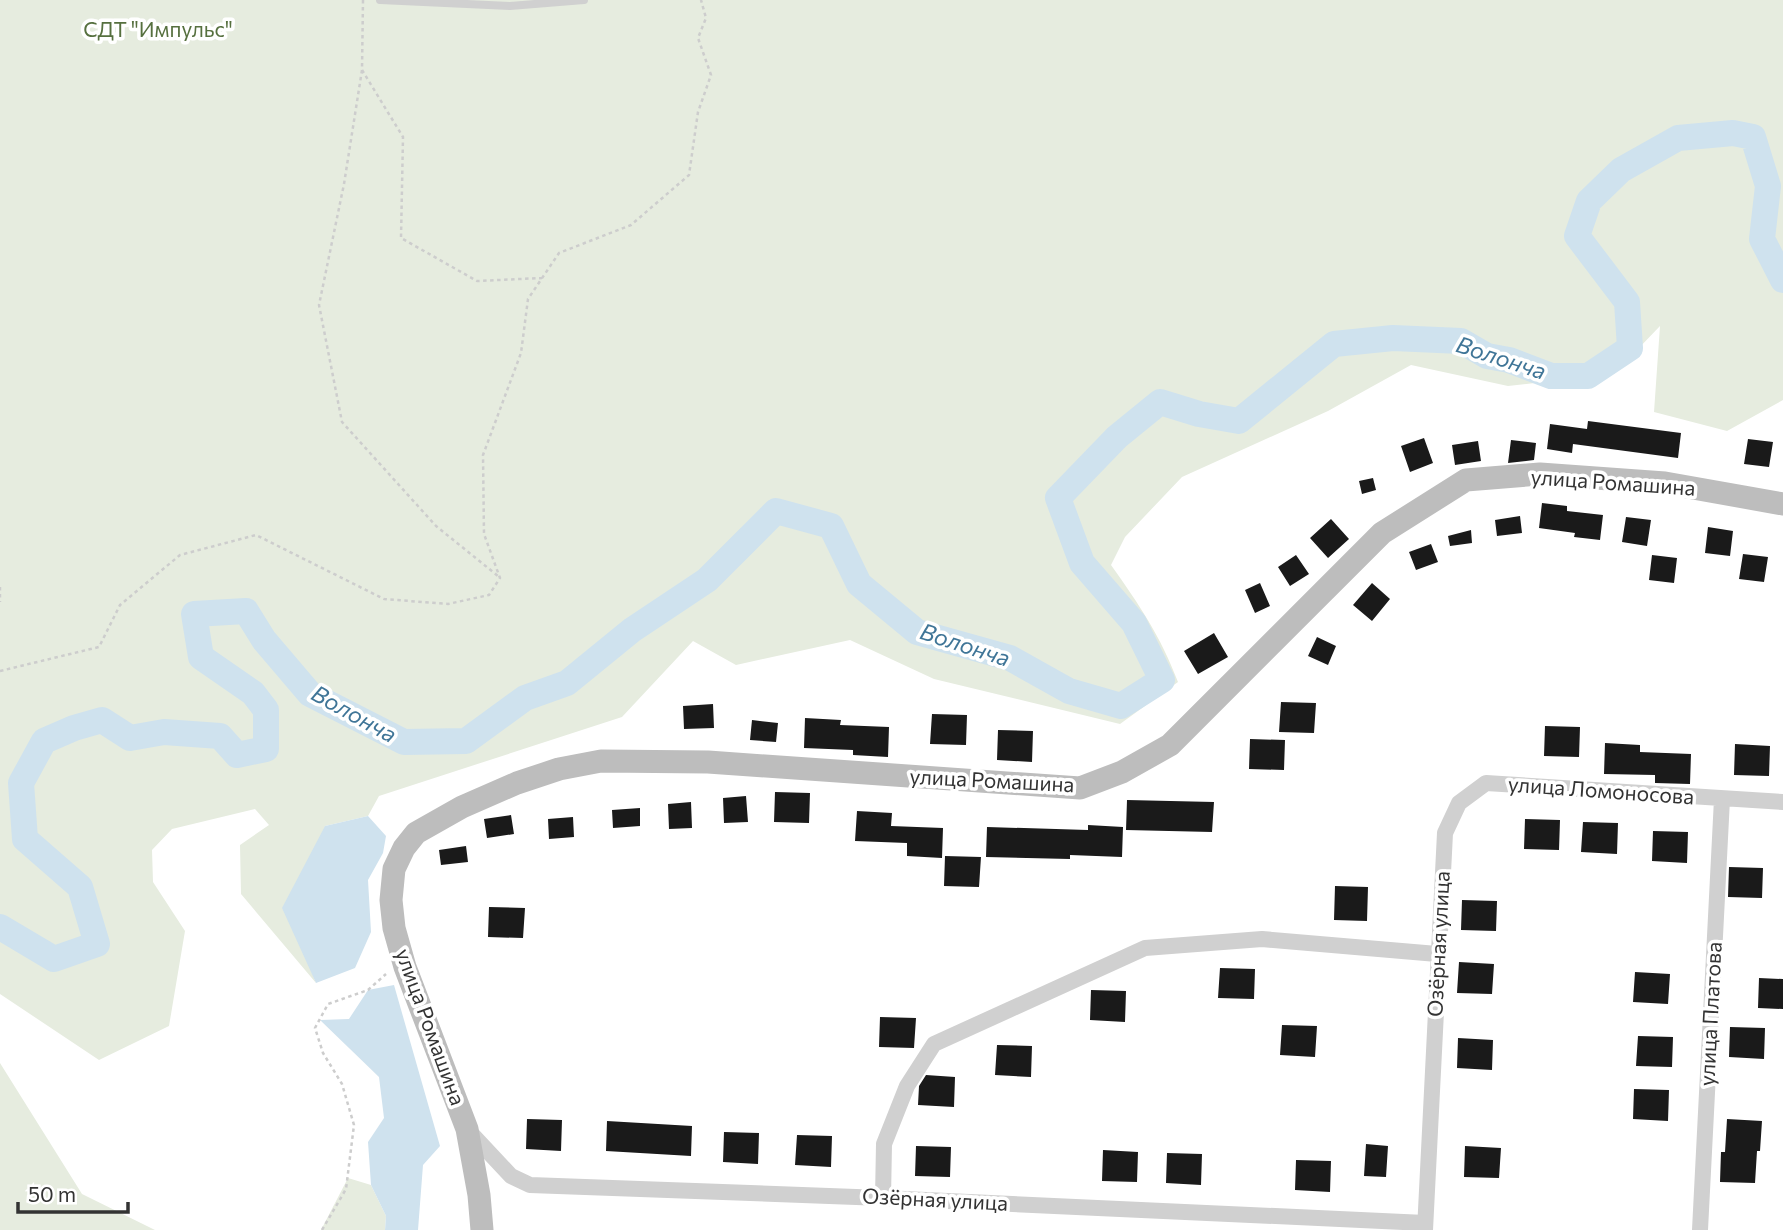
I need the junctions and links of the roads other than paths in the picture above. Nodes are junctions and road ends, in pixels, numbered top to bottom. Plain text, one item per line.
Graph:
1 (380, 0) edge
2 (584, 0) edge
3 (1783, 504) edge
4 (1722, 799) junction
5 (1783, 802) edge
6 (1445, 833) joint
7 (1437, 954) junction
8 (467, 1129) junction
9 (883, 1198) junction
10 (1425, 1226) edge
11 (482, 1230) edge
12 (1700, 1230) edge

1 - 2 lane
3 - 8 street, улица Ромашина
4 - 5 street, улица Ломоносова
4 - 6 street, улица Ломоносова
4 - 12 street, улица Платова
6 - 7 street, Озёрная улица
7 - 9 street
7 - 10 street, Озёрная улица
8 - 9 street, Озёрная улица
8 - 11 street, улица Ромашина
9 - 10 street, Озёрная улица

